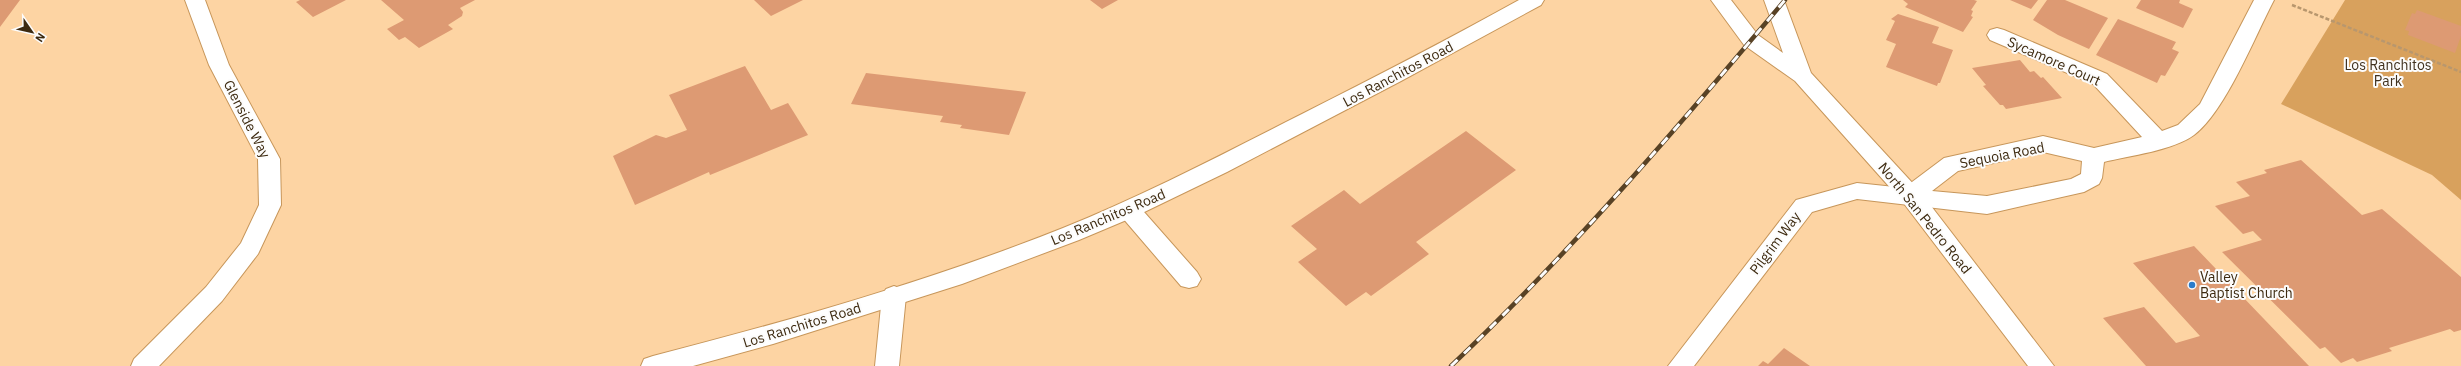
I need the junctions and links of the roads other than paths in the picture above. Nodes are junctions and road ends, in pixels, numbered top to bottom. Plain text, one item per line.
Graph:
1 (195, 0) edge
2 (1534, 0) edge
3 (1721, 0) edge
4 (1774, 0) edge
5 (2264, 0) edge
6 (1997, 35) dead end
7 (1802, 76) junction
8 (2159, 141) junction
9 (2094, 156) junction
10 (1910, 195) junction
11 (1128, 210) junction
12 (1189, 279) dead end
13 (894, 296) junction
14 (143, 366) edge
15 (654, 366) edge
16 (887, 366) edge
17 (1680, 366) edge
18 (2042, 366) edge

1 - 14 street, Glenside Way
2 - 11 street, Los Ranchitos Road
3 - 7 street, North San Pedro Road
4 - 7 street, North San Pedro Road
5 - 8 street, Sequoia Road
6 - 8 street, Sycamore Court
7 - 10 street, North San Pedro Road
8 - 9 street, Sequoia Road
9 - 10 street, Sequoia Road
9 - 10 street
10 - 17 street, Pilgrim Way
10 - 18 street, North San Pedro Road
11 - 12 street
11 - 13 street, Los Ranchitos Road
13 - 15 street, Los Ranchitos Road
13 - 16 street

